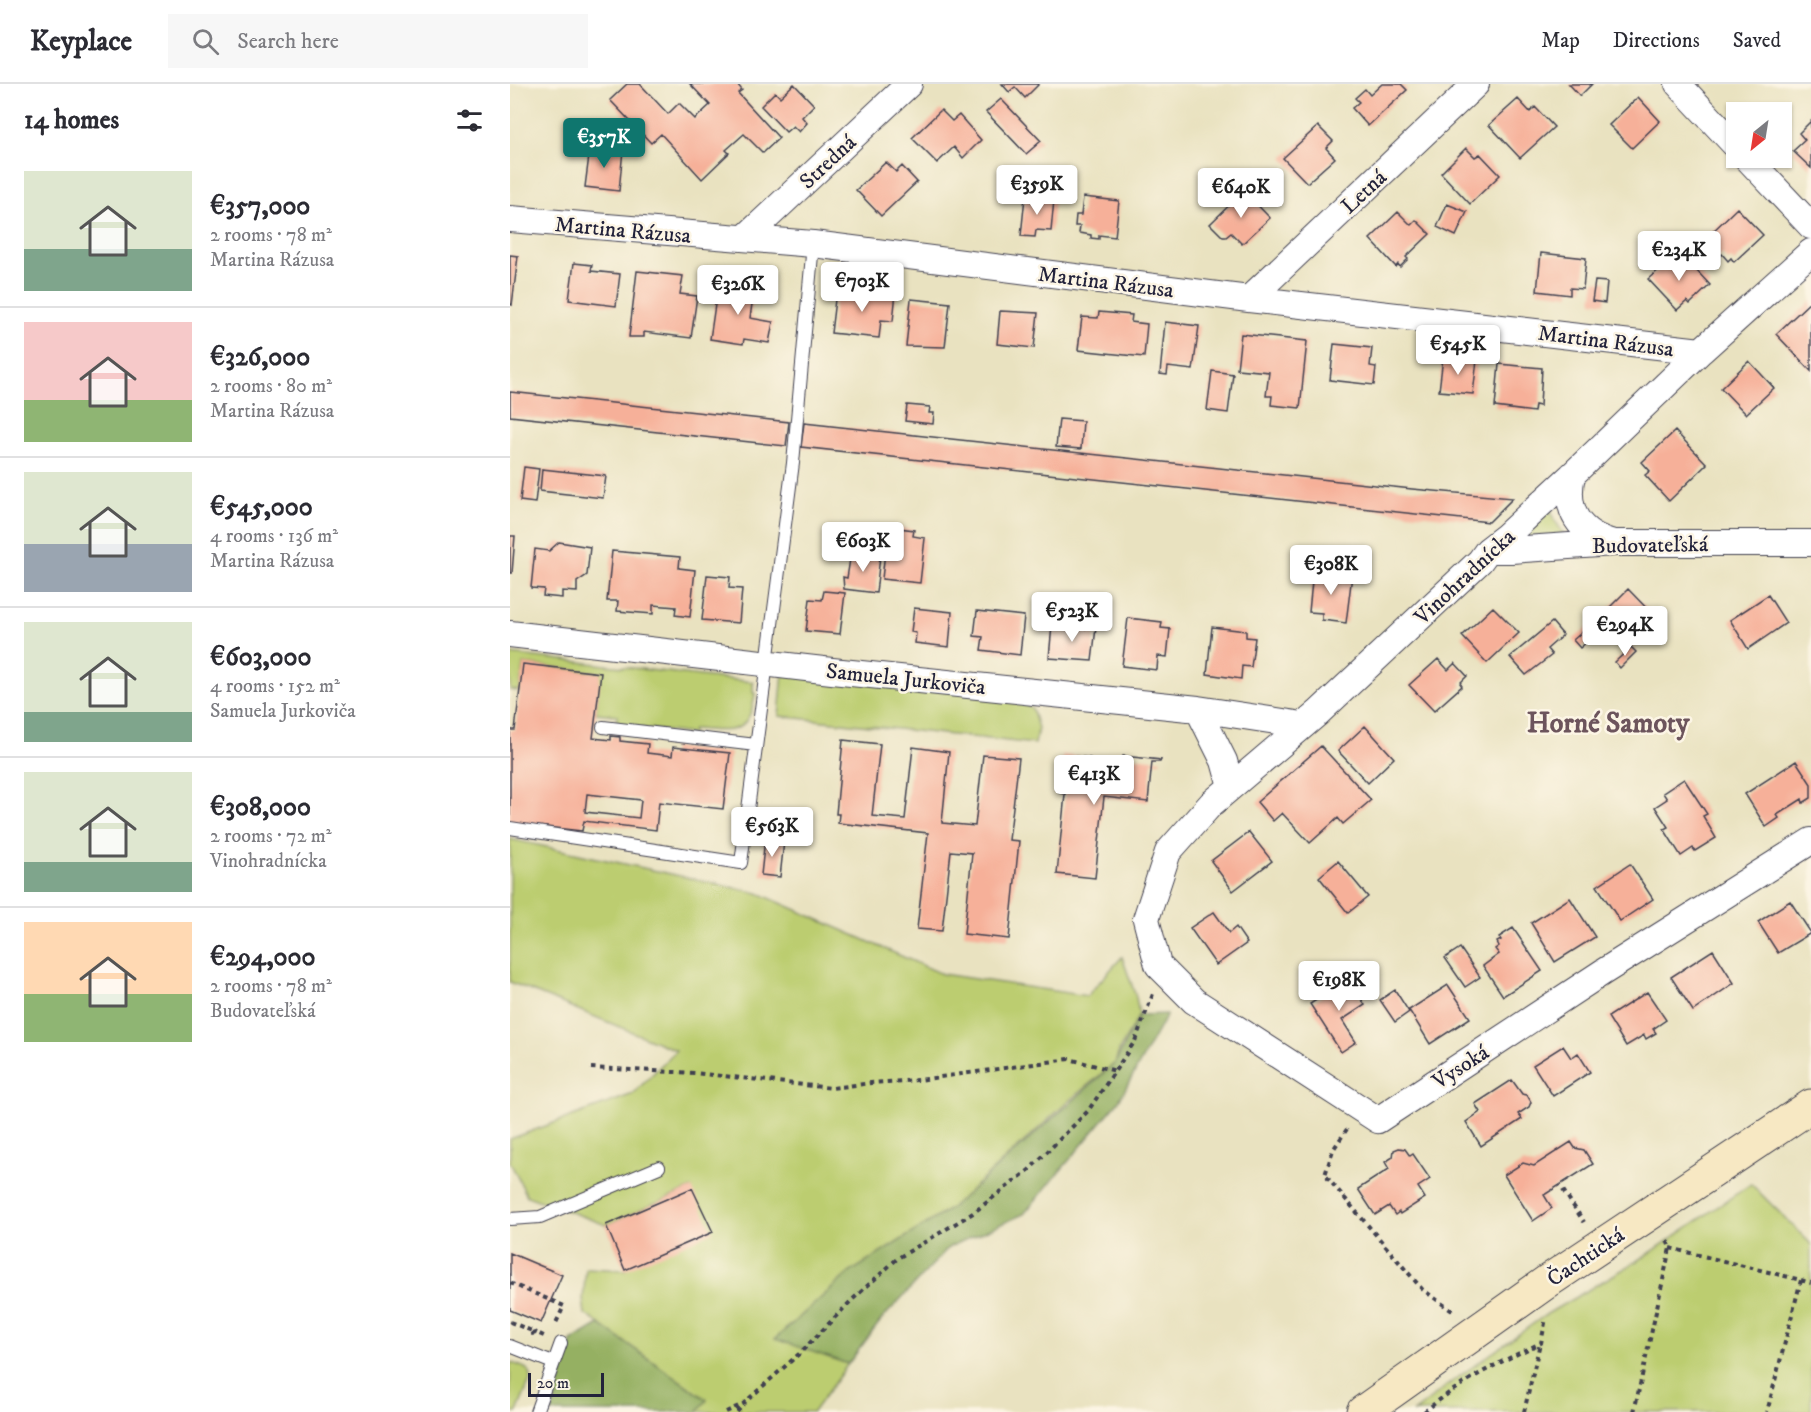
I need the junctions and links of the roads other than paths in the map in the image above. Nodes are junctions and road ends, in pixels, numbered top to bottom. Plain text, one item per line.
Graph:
1 (909, 84) edge
2 (1476, 84) edge
3 (1678, 84) edge
4 (1726, 135) edge
5 (1756, 168) edge
6 (510, 219) edge
7 (1811, 226) edge
8 (745, 238) junction
9 (813, 244) junction
10 (1811, 252) edge
11 (1249, 299) junction
12 (1701, 351) junction
13 (1572, 476) junction
14 (1614, 543) junction
15 (1811, 543) edge
16 (1488, 550) junction
17 (510, 634) edge
18 (768, 662) junction
19 (1198, 709) junction
20 (1303, 725) junction
21 (603, 727) dead end
22 (756, 745) junction
23 (1231, 786) junction
24 (510, 828) edge
25 (1811, 841) edge
26 (1146, 919) joint
27 (1811, 1106) edge
28 (658, 1167) dead end
29 (510, 1219) edge
30 (561, 1343) dead end
31 (510, 1346) edge
32 (553, 1363) junction
33 (536, 1412) edge
34 (1363, 1412) edge

1 - 8 street, Stredná
2 - 11 street, Letná
3 - 4 street
5 - 7 street
6 - 8 street, Martina Rázusa
8 - 9 street, Martina Rázusa
9 - 11 street, Martina Rázusa
9 - 18 lane
10 - 12 street, Vinohradnícka
11 - 12 street, Martina Rázusa
12 - 13 street, Vinohradnícka
13 - 14 street
13 - 16 street, Vinohradnícka
14 - 15 street, Budovateľská
14 - 16 street, Budovateľská
16 - 20 street, Vinohradnícka
17 - 18 street, Samuela Jurkoviča
18 - 19 street, Samuela Jurkoviča
18 - 22 lane
19 - 20 street, Samuela Jurkoviča
19 - 23 street
20 - 23 street, Vinohradnícka
21 - 22 lane
22 - 24 lane
23 - 26 street, Vinohradnícka
25 - 26 street, Vysoká
27 - 34 main road, Čachtická
28 - 29 lane
30 - 32 lane
31 - 32 lane
32 - 33 lane

